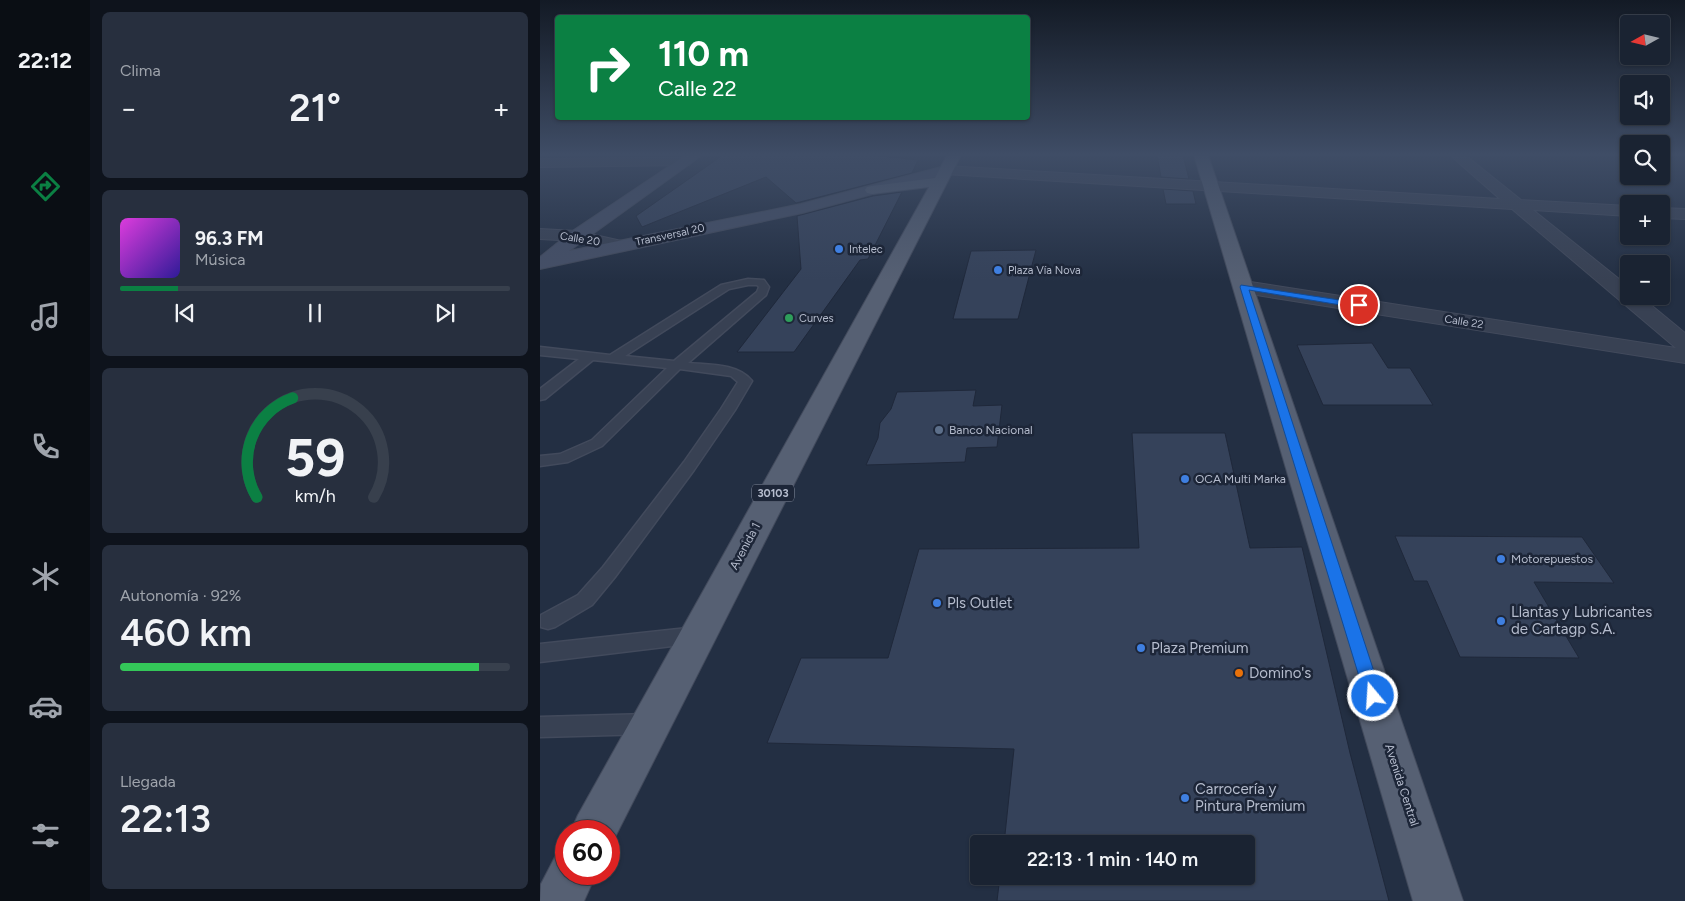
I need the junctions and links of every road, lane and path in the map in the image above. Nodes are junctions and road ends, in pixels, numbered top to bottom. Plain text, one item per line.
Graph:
1 (633, 197) edge
2 (845, 197) edge
3 (931, 197) edge
4 (1215, 197) edge
5 (1393, 197) edge
6 (1510, 197) edge
7 (1519, 204) junction
8 (1620, 210) edge
9 (1670, 213) edge
10 (1685, 214) edge
11 (540, 234) edge
12 (577, 236) junction
13 (620, 246) junction
14 (543, 262) edge
15 (1244, 287) junction
16 (1685, 344) edge
17 (540, 352) edge
18 (592, 356) junction
19 (1685, 356) edge
20 (613, 358) junction
21 (677, 365) junction
22 (540, 396) edge
23 (540, 461) edge
24 (548, 621) dead end
25 (698, 635) junction
26 (540, 653) edge
27 (650, 724) junction
28 (540, 727) edge
29 (600, 820) edge
30 (566, 885) edge
31 (558, 901) edge
32 (1438, 901) edge

1 - 12 street
2 - 13 street, Transversal 20
3 - 25 main road, Avenida 1 / 30103
4 - 15 main road, Avenida Central
5 - 7 street
6 - 7 street
7 - 8 street
7 - 16 street
9 - 10 street
11 - 12 street, Calle 20
12 - 13 street, Calle 20
12 - 14 street
13 - 14 street, Transversal 20
15 - 19 street, Calle 22
15 - 32 main road, Avenida Central
17 - 18 lane
18 - 20 lane
18 - 22 lane
20 - 21 lane
20 - 21 lane
21 - 23 lane
21 - 24 lane
25 - 26 lane
25 - 27 main road, Avenida 1 / 30103
27 - 28 lane
27 - 29 main road, Avenida 1 / 30103
30 - 31 main road

